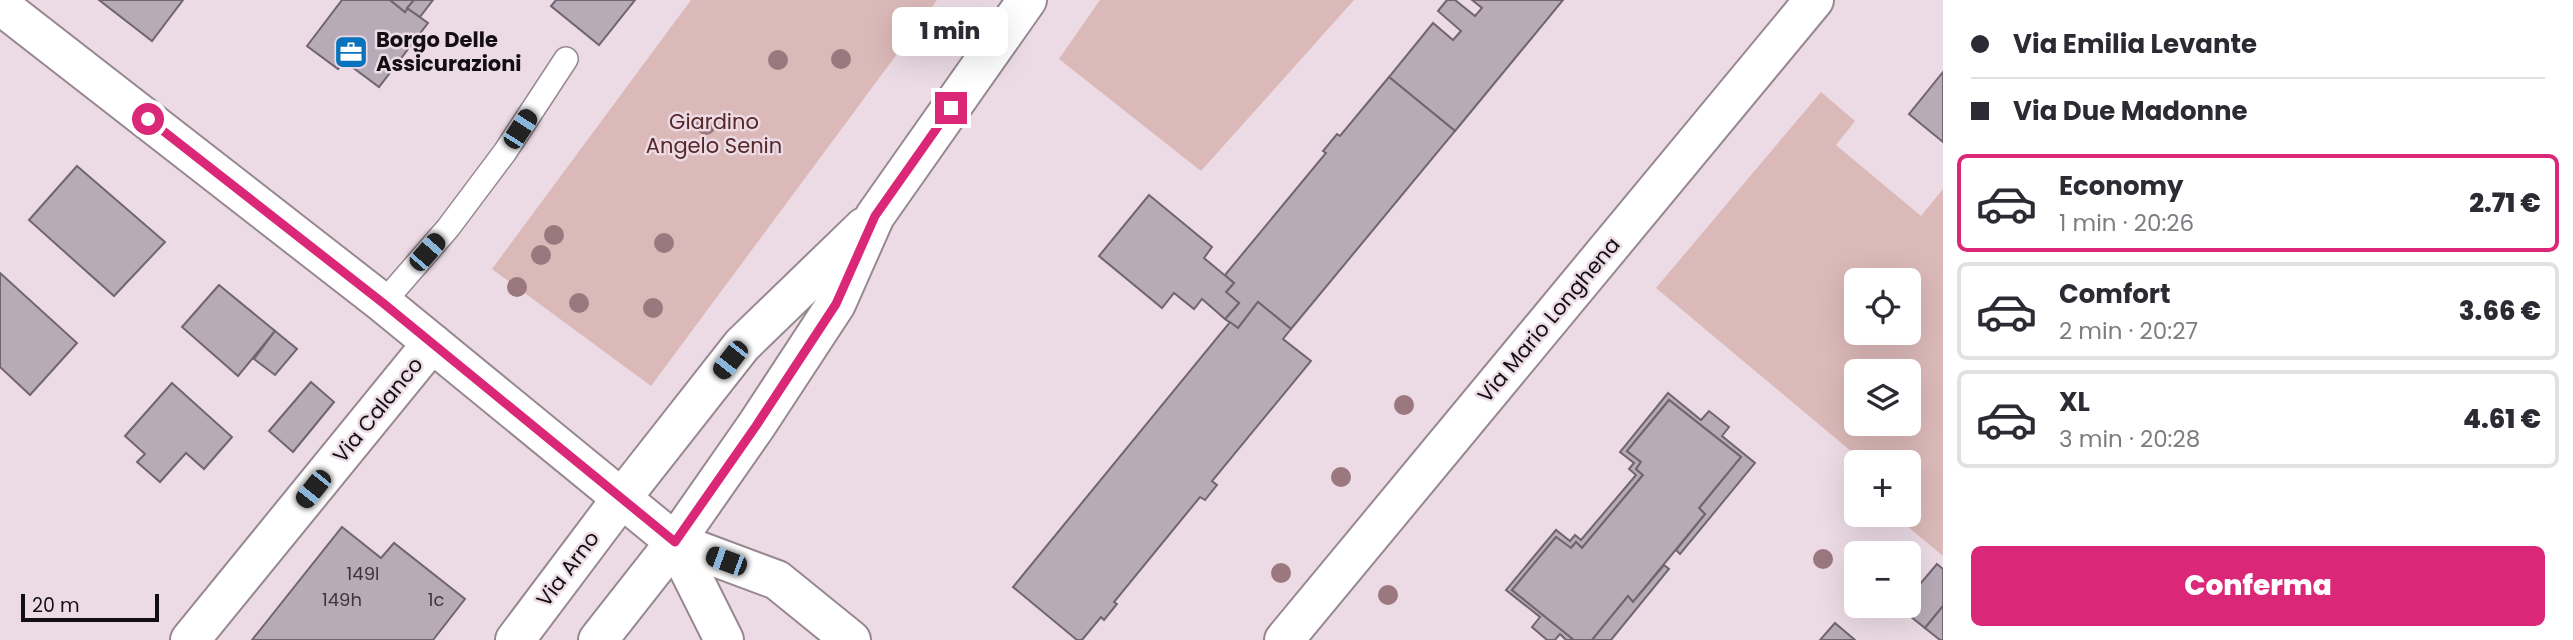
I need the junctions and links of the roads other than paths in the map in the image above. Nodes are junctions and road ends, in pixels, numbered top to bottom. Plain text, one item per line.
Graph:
1 (1027, 0) edge
2 (1814, 0) edge
3 (0, 5) edge
4 (566, 59) dead end
5 (875, 216) junction
6 (383, 303) junction
7 (432, 343) junction
8 (621, 499) junction
9 (675, 542) junction
10 (190, 640) edge
11 (515, 640) edge
12 (598, 640) edge
13 (724, 640) edge
14 (851, 640) edge
15 (1284, 640) edge

1 - 5 main road
2 - 15 main road, Via Mario Longhena
3 - 6 main road
4 - 6 lane
5 - 8 main road, Via Arno
5 - 9 main road
6 - 7 main road
7 - 8 main road
7 - 10 main road, Via Calanco
8 - 9 main road
8 - 11 main road, Via Arno
9 - 12 main road
9 - 13 main road
9 - 14 main road

